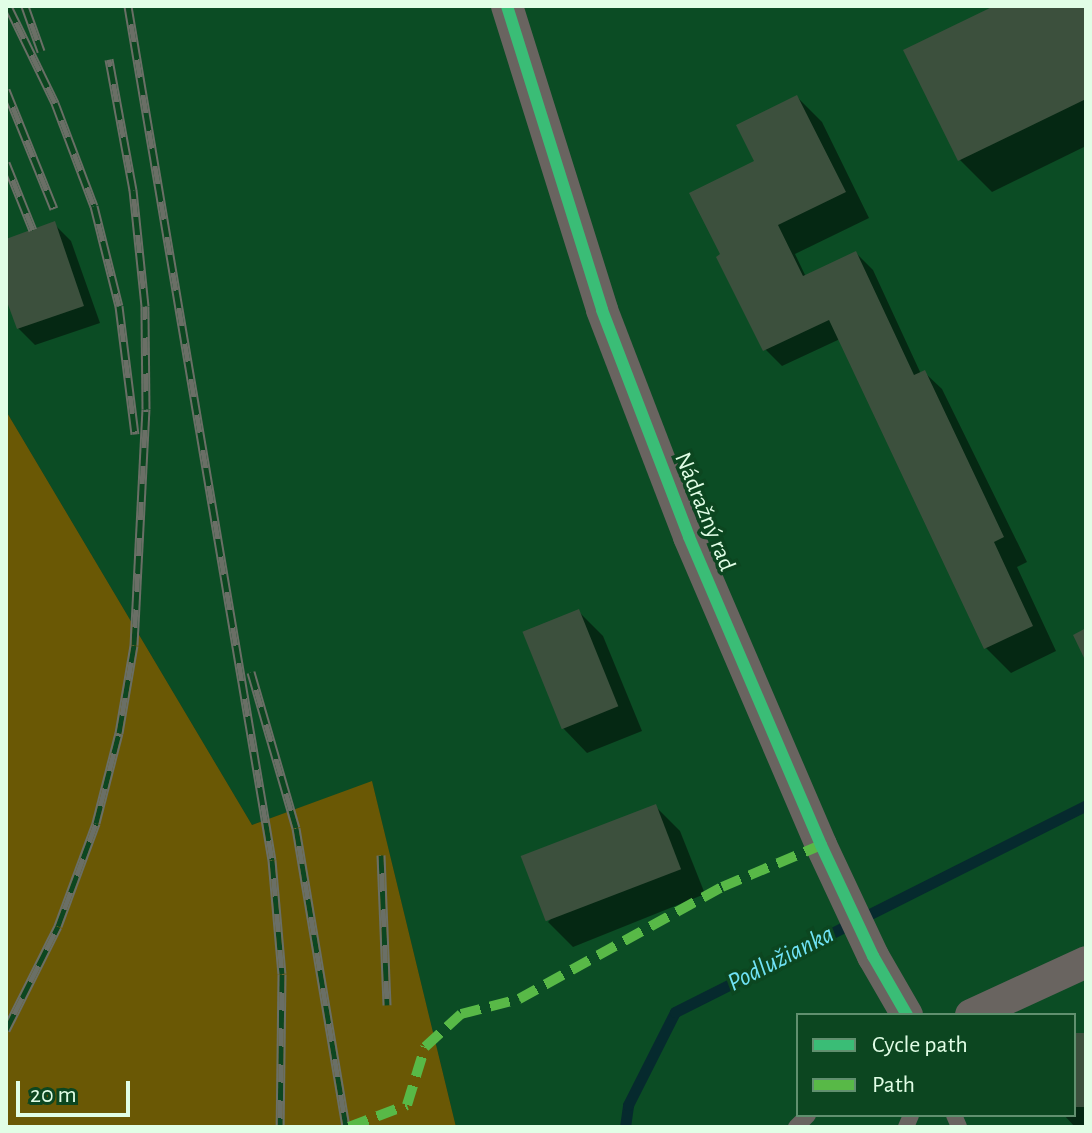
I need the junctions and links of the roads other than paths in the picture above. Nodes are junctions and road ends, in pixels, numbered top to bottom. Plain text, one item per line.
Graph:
1 (507, 6) edge
2 (1086, 962) edge
3 (906, 1013) edge
4 (975, 1013) edge

1 - 3 street, Nádražný rad
2 - 4 street

